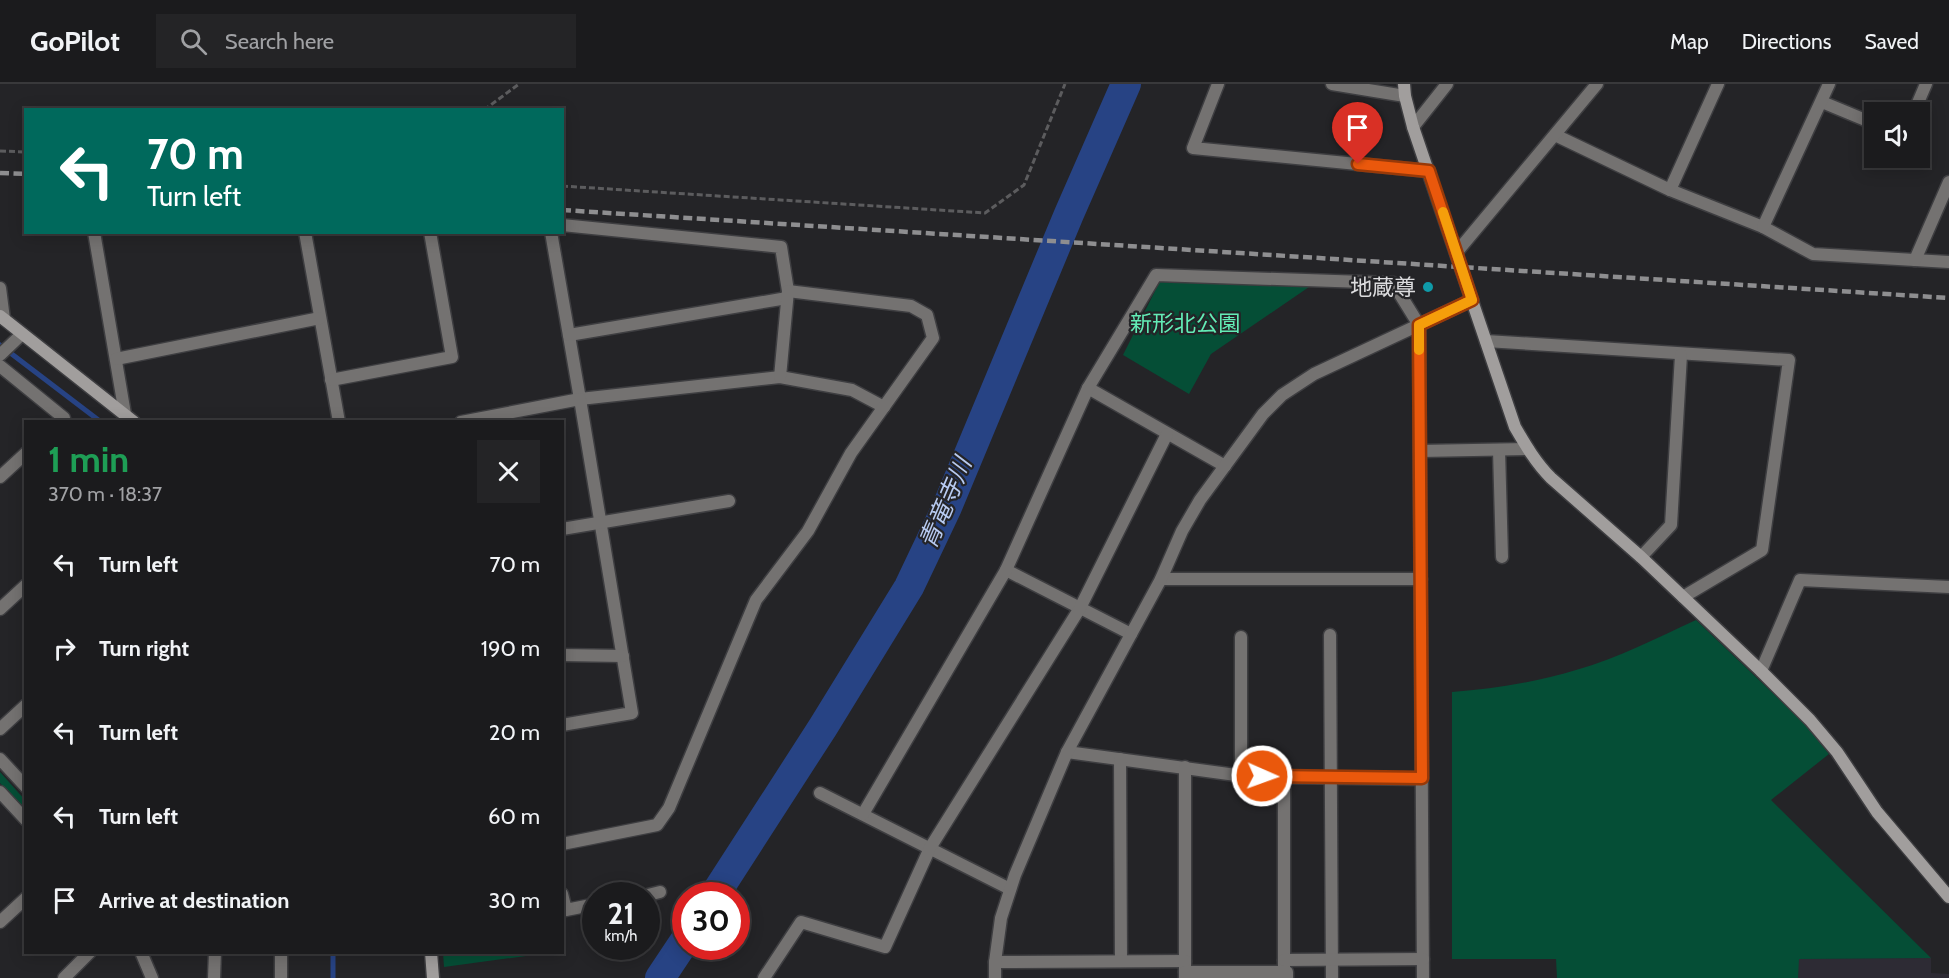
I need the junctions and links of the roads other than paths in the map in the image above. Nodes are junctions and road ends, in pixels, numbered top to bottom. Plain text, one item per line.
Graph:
1 (1218, 84) edge
2 (1332, 84) edge
3 (1447, 84) edge
4 (1597, 84) edge
5 (1718, 84) edge
6 (1829, 84) edge
7 (1926, 84) edge
8 (1405, 90) edge
9 (1822, 102) junction
10 (1918, 102) edge
11 (1864, 119) edge
12 (1413, 127) junction
13 (1555, 135) junction
14 (1429, 171) junction
15 (1949, 182) edge
16 (1670, 190) junction
17 (564, 225) edge
18 (1763, 227) junction
19 (94, 234) edge
20 (305, 234) edge
21 (430, 234) edge
22 (550, 234) edge
23 (1456, 253) junction
24 (1915, 260) junction
25 (1949, 262) edge
26 (0, 288) edge
27 (788, 294) junction
28 (1472, 300) junction
29 (2, 317) edge
30 (320, 318) junction
31 (1419, 325) junction
32 (22, 334) junction
33 (569, 336) junction
34 (1486, 341) junction
35 (0, 355) edge
36 (1681, 355) junction
37 (116, 359) junction
38 (0, 366) edge
39 (780, 377) junction
40 (331, 380) junction
41 (1088, 388) junction
42 (580, 399) junction
43 (884, 407) junction
44 (129, 418) edge
45 (62, 420) edge
46 (339, 420) edge
47 (471, 420) edge
48 (1167, 435) junction
49 (1528, 449) junction
50 (1500, 450) junction
51 (1420, 451) junction
52 (24, 455) edge
53 (1225, 466) junction
54 (0, 477) edge
55 (729, 501) dead end
56 (600, 522) junction
57 (564, 529) edge
58 (1502, 557) dead end
59 (1641, 557) junction
60 (1006, 570) junction
61 (1161, 579) junction
62 (1421, 579) junction
63 (24, 587) edge
64 (1949, 587) edge
65 (1683, 597) junction
66 (1080, 608) junction
67 (0, 609) edge
68 (1131, 634) junction
69 (1330, 635) dead end
70 (1241, 637) dead end
71 (564, 654) edge
72 (622, 656) junction
73 (1761, 671) junction
74 (24, 707) edge
75 (564, 726) edge
76 (0, 729) edge
77 (1067, 752) junction
78 (0, 759) edge
79 (1120, 759) junction
80 (1185, 767) junction
81 (1241, 775) junction
82 (1331, 776) junction
83 (1284, 777) junction
84 (1422, 778) junction
85 (24, 785) edge
86 (820, 793) dead end
87 (1, 794) edge
88 (863, 814) junction
89 (24, 818) edge
90 (564, 844) edge
91 (930, 848) junction
92 (1010, 889) junction
93 (1949, 897) edge
94 (24, 900) edge
95 (564, 902) edge
96 (582, 907) edge
97 (0, 922) edge
98 (88, 954) edge
99 (142, 954) edge
100 (214, 954) edge
101 (281, 954) edge
102 (431, 954) edge
103 (1423, 959) junction
104 (1332, 960) junction
105 (1121, 961) junction
106 (995, 962) junction
107 (1185, 970) edge
108 (1285, 970) edge
109 (64, 978) edge
110 (152, 978) edge
111 (214, 978) edge
112 (281, 978) edge
113 (433, 978) edge
114 (764, 978) edge
115 (995, 978) edge
116 (1332, 978) edge
117 (1423, 978) edge

1 - 14 street
2 - 8 street
3 - 12 street
4 - 13 street
5 - 16 street
6 - 9 street
7 - 10 street
8 - 12 street
9 - 11 street
9 - 18 street
12 - 14 street
13 - 16 street
13 - 23 street
14 - 23 street
15 - 24 street
16 - 18 street
17 - 27 street
18 - 24 street
19 - 37 street
20 - 30 street
21 - 40 street
22 - 33 street
23 - 28 street
24 - 25 street
26 - 29 street
27 - 33 street
27 - 39 street
27 - 43 street
28 - 31 street
28 - 34 street
29 - 32 street
30 - 37 street
30 - 40 street
31 - 41 street
31 - 51 street
31 - 53 street
32 - 35 street
32 - 44 street
33 - 42 street
34 - 36 street
34 - 49 street
36 - 59 street
36 - 65 street
37 - 44 street
38 - 45 street
39 - 42 street
39 - 43 street
40 - 46 street
41 - 48 street
41 - 60 street
42 - 47 street
42 - 56 street
43 - 90 street
48 - 53 street
48 - 66 street
49 - 50 street
49 - 59 street
50 - 51 street
50 - 58 street
51 - 62 street
52 - 54 street
53 - 61 street
55 - 56 street
56 - 57 street
56 - 72 street
59 - 65 street
60 - 66 street
60 - 88 street
61 - 62 street
61 - 68 street
62 - 84 street
63 - 67 street
64 - 73 street
65 - 73 street
66 - 68 street
66 - 91 street
68 - 77 street
69 - 82 street
70 - 81 street
71 - 72 street
72 - 75 street
73 - 93 street
74 - 76 street
77 - 79 street
77 - 92 street
78 - 85 street
79 - 80 street
79 - 105 street
80 - 81 street
80 - 107 street
81 - 83 street
82 - 83 street
82 - 84 street
82 - 104 street
83 - 108 street
84 - 103 street
86 - 88 street
87 - 89 street
88 - 91 street
91 - 92 street
91 - 114 street
92 - 106 street
94 - 97 street
95 - 96 street
98 - 109 street
99 - 110 street
100 - 111 street
101 - 112 street
102 - 113 street
103 - 104 street
103 - 117 street
104 - 108 street
104 - 116 street
105 - 106 street
105 - 107 street
106 - 115 street
107 - 108 street

